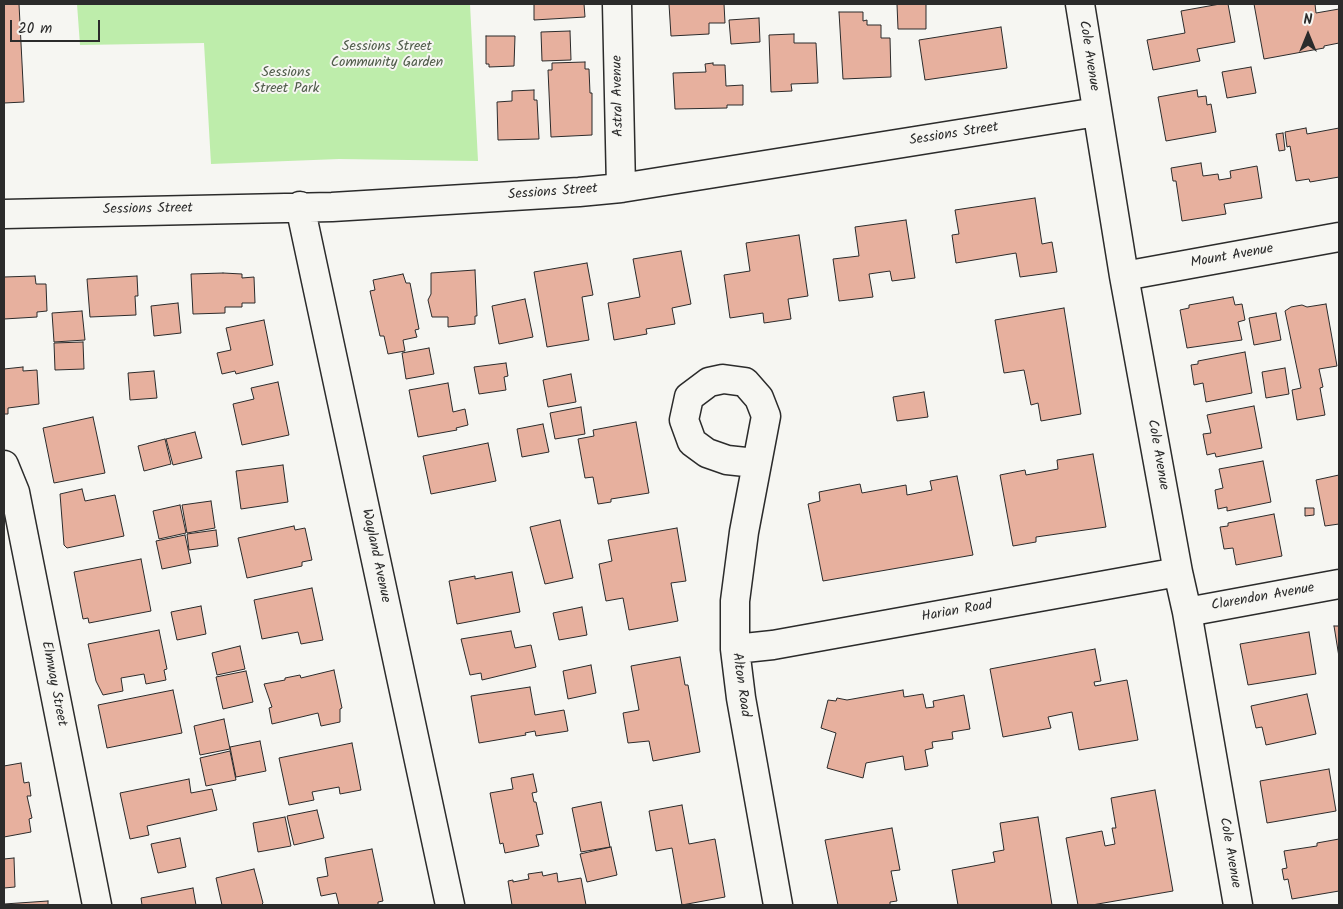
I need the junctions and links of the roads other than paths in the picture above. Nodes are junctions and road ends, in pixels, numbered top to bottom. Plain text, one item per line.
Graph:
1 (617, 4) edge
2 (1080, 4) edge
3 (1097, 112) junction
4 (621, 188) junction
5 (300, 206) junction
6 (4, 214) edge
7 (1339, 237) edge
8 (1124, 276) junction
9 (755, 463) dead end
10 (4, 465) edge
11 (1178, 572) junction
12 (1339, 584) edge
13 (1187, 612) junction
14 (735, 649) junction
15 (96, 905) edge
16 (450, 905) edge
17 (778, 905) edge
18 (1238, 905) edge

1 - 4 street, Astral Avenue
2 - 3 street, Cole Avenue
3 - 4 street, Sessions Street
3 - 8 street, Cole Avenue
4 - 5 street, Sessions Street
5 - 6 street, Sessions Street
5 - 16 street, Wayland Avenue
7 - 8 street, Mount Avenue
8 - 11 street, Cole Avenue
9 - 14 street, Alton Road
10 - 15 street, Elmway Street
11 - 13 street, Cole Avenue
11 - 14 street, Harian Road
12 - 13 street, Clarendon Avenue
13 - 18 street, Cole Avenue
14 - 17 street, Alton Road

